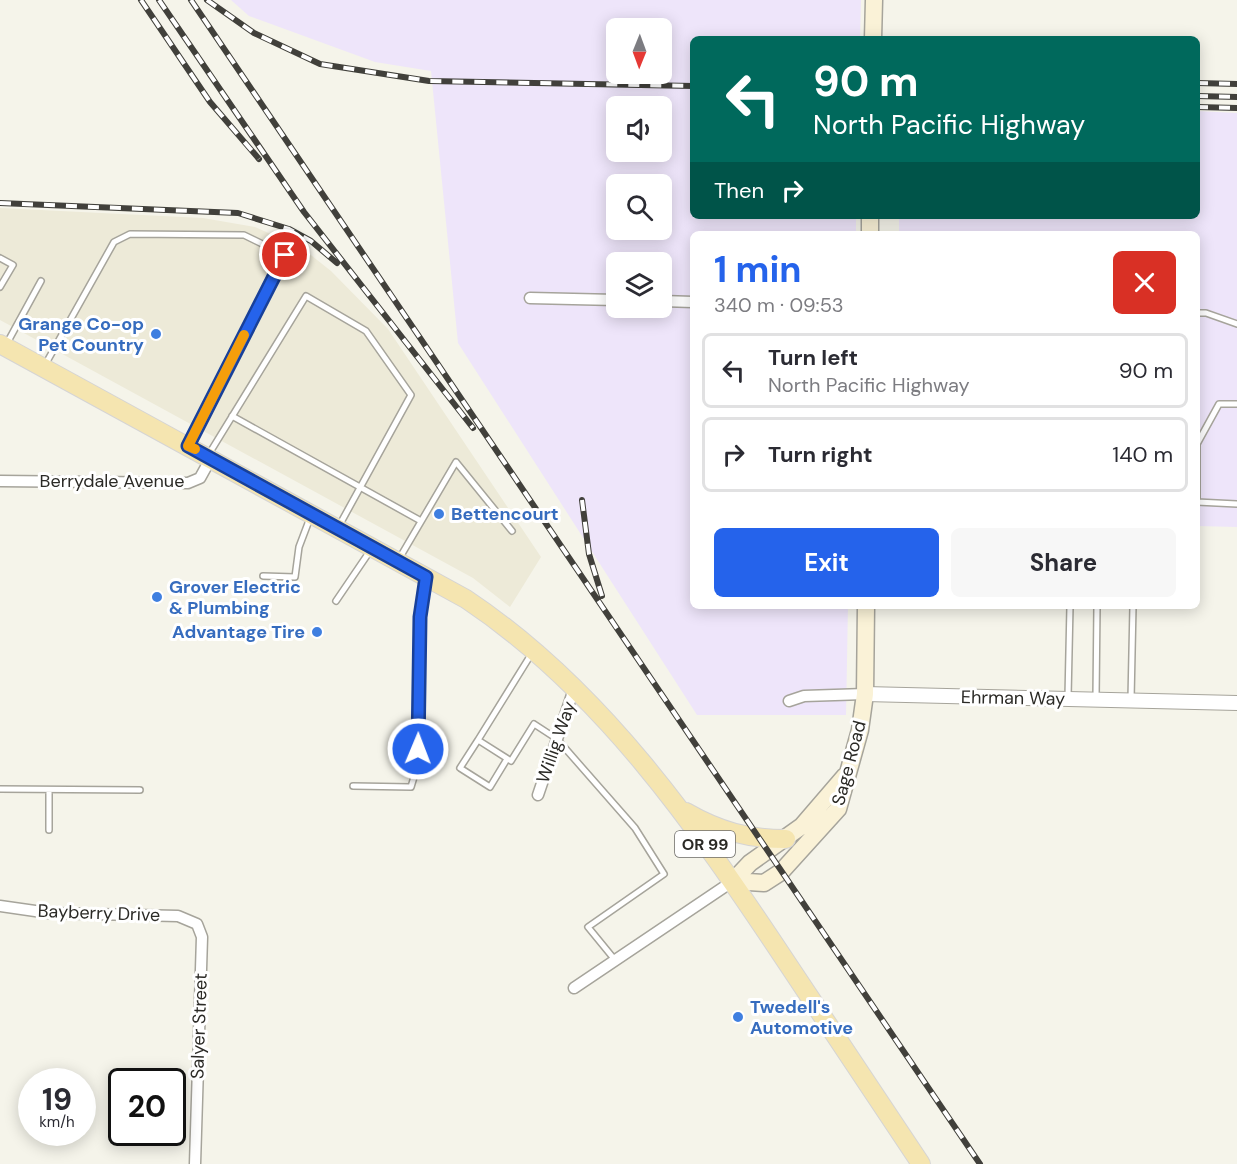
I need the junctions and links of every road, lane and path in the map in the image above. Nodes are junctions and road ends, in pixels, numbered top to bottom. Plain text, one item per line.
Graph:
1 (874, 0) edge
2 (873, 36) edge
3 (0, 258) edge
4 (41, 281) dead end
5 (0, 288) edge
6 (530, 298) dead end
7 (606, 300) edge
8 (672, 301) edge
9 (690, 302) edge
10 (1200, 314) edge
11 (1237, 324) edge
12 (2, 345) edge
13 (44, 368) junction
14 (1237, 404) edge
15 (232, 416) junction
16 (1200, 439) edge
17 (188, 446) junction
18 (209, 457) junction
19 (0, 481) edge
20 (361, 486) junction
21 (1200, 502) edge
22 (1237, 504) edge
23 (312, 513) junction
24 (421, 521) junction
25 (338, 528) junction
26 (513, 531) dead end
27 (373, 547) junction
28 (398, 561) junction
29 (263, 576) dead end
30 (426, 577) junction
31 (336, 601) dead end
32 (866, 609) edge
33 (1070, 609) edge
34 (1097, 609) edge
35 (1133, 609) edge
36 (533, 652) junction
37 (574, 689) junction
38 (865, 694) junction
39 (1068, 699) junction
40 (1096, 700) junction
41 (1131, 700) junction
42 (789, 701) dead end
43 (1237, 703) edge
44 (557, 739) junction
45 (478, 740) junction
46 (507, 759) junction
47 (847, 775) junction
48 (352, 786) dead end
49 (0, 789) edge
50 (49, 790) junction
51 (140, 790) dead end
52 (538, 795) dead end
53 (677, 807) junction
54 (49, 830) dead end
55 (786, 839) junction
56 (733, 881) junction
57 (0, 906) edge
58 (197, 924) joint
59 (615, 960) junction
60 (574, 988) dead end
61 (195, 1164) edge
62 (921, 1164) edge

1 - 2 main road
3 - 5 lane
4 - 12 lane
6 - 7 street
8 - 9 street
10 - 11 lane
12 - 13 main road, OR 99
13 - 17 main road, OR 99
13 - 17 lane
14 - 16 lane
15 - 18 lane
15 - 20 lane
15 - 20 lane
17 - 18 main road, OR 99
18 - 19 street, Berrydale Avenue
18 - 23 main road, OR 99
20 - 24 lane
20 - 25 lane
21 - 22 lane
23 - 25 main road, OR 99
23 - 29 lane
24 - 26 lane
24 - 28 lane
25 - 27 main road, OR 99
27 - 28 main road, OR 99
27 - 31 lane
28 - 30 main road, OR 99
30 - 36 main road, OR 99
30 - 48 lane
32 - 38 main road, Sage Road
33 - 39 lane
34 - 40 lane
35 - 41 lane
36 - 37 main road, OR 99
36 - 45 lane
37 - 44 street, Willig Way
37 - 53 main road, OR 99
38 - 39 street, Ehrman Way
38 - 42 street, Ehrman Way
38 - 47 main road, Sage Road
39 - 40 street, Ehrman Way
40 - 41 street, Ehrman Way
41 - 43 street, Ehrman Way
44 - 46 lane
44 - 52 street, Willig Way
44 - 59 lane
45 - 46 lane
45 - 46 lane
47 - 55 main road
47 - 56 main road, Sage Road
49 - 50 lane
50 - 51 lane
50 - 54 lane
53 - 55 main road
53 - 56 main road, OR 99
55 - 56 main road
56 - 59 street
56 - 62 main road, OR 99
57 - 58 street, Bayberry Drive
58 - 61 street, Salyer Street
59 - 60 street

